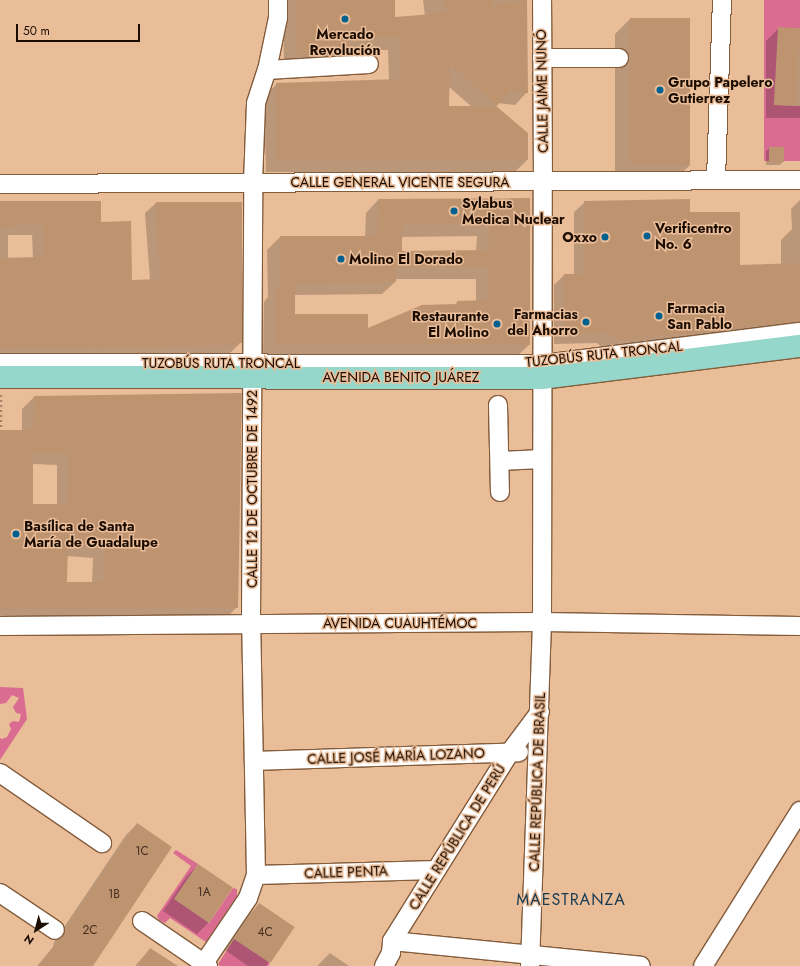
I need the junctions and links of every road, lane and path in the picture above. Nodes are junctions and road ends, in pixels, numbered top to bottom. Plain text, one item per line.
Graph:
1 (278, 0) edge
2 (542, 0) edge
3 (722, 0) edge
4 (542, 58) junction
5 (618, 58) dead end
6 (369, 64) dead end
7 (267, 70) junction
8 (716, 180) junction
9 (800, 180) edge
10 (253, 182) junction
11 (543, 182) junction
12 (0, 184) edge
13 (800, 332) edge
14 (800, 346) edge
15 (0, 363) edge
16 (253, 369) junction
17 (542, 371) junction
18 (0, 385) edge
19 (498, 405) dead end
20 (0, 414) edge
21 (1, 430) dead end
22 (542, 459) junction
23 (500, 461) junction
24 (500, 492) dead end
25 (542, 622) junction
26 (251, 623) junction
27 (0, 626) edge
28 (800, 626) edge
29 (540, 712) junction
30 (510, 752) junction
31 (538, 753) junction
32 (254, 761) junction
33 (0, 773) edge
34 (800, 811) edge
35 (102, 843) dead end
36 (436, 870) junction
37 (256, 875) junction
38 (0, 893) edge
39 (142, 921) dead end
40 (55, 930) dead end
41 (392, 942) junction
42 (530, 960) edge
43 (205, 965) edge
44 (384, 966) edge
45 (641, 966) edge
46 (703, 966) edge

1 - 7 street, CALLE 12 DE OCTUBRE DE 1492
2 - 4 street, CALLE JAIME NUNÓ
3 - 8 street
4 - 5 street
4 - 11 street, CALLE JAIME NUNÓ
6 - 7 street
7 - 10 street, CALLE 12 DE OCTUBRE DE 1492
8 - 9 street, CALLE GENERAL VICENTE SEGURA
8 - 11 street, CALLE GENERAL VICENTE SEGURA
10 - 11 street, CALLE GENERAL VICENTE SEGURA
10 - 12 street, CALLE GENERAL VICENTE SEGURA
10 - 16 street, CALLE 12 DE OCTUBRE DE 1492
11 - 17 street, CALLE JAIME NUNÓ
13 - 17 street, TUZOBÚS RUTA TRONCAL
14 - 17 main road, AVENIDA BENITO JUÁREZ
15 - 16 street, TUZOBÚS RUTA TRONCAL
16 - 17 main road, AVENIDA BENITO JUÁREZ
16 - 18 main road, AVENIDA BENITO JUÁREZ
16 - 26 street, CALLE 12 DE OCTUBRE DE 1492
17 - 22 street, CALLE REPÚBLICA DE BRASIL
18 - 20 path
19 - 23 street
20 - 21 path
22 - 23 street
22 - 25 street, CALLE REPÚBLICA DE BRASIL
23 - 24 street
25 - 26 street, AVENIDA CUAUHTÉMOC
25 - 28 street, AVENIDA CUAUHTÉMOC
25 - 29 street, CALLE REPÚBLICA DE BRASIL
26 - 27 street, AVENIDA CUAUHTÉMOC
26 - 32 street, CALLE 12 DE OCTUBRE DE 1492
29 - 30 street, CALLE REPÚBLICA DE PERÚ
29 - 31 street, CALLE REPÚBLICA DE BRASIL
30 - 31 street, CALLE JOSÉ MARÍA LOZANO
30 - 32 street, CALLE JOSÉ MARÍA LOZANO
30 - 36 street, CALLE REPÚBLICA DE PERÚ
31 - 42 street, CALLE REPÚBLICA DE BRASIL
32 - 37 street, CALLE 12 DE OCTUBRE DE 1492
33 - 35 street
34 - 46 street
36 - 37 street, CALLE PENTA
36 - 41 street, CALLE REPÚBLICA DE PERÚ
37 - 43 street, CALLE 12 DE OCTUBRE DE 1492
38 - 40 street
39 - 43 street
41 - 42 street
41 - 44 street, CALLE REPÚBLICA DE PERÚ
42 - 45 street

